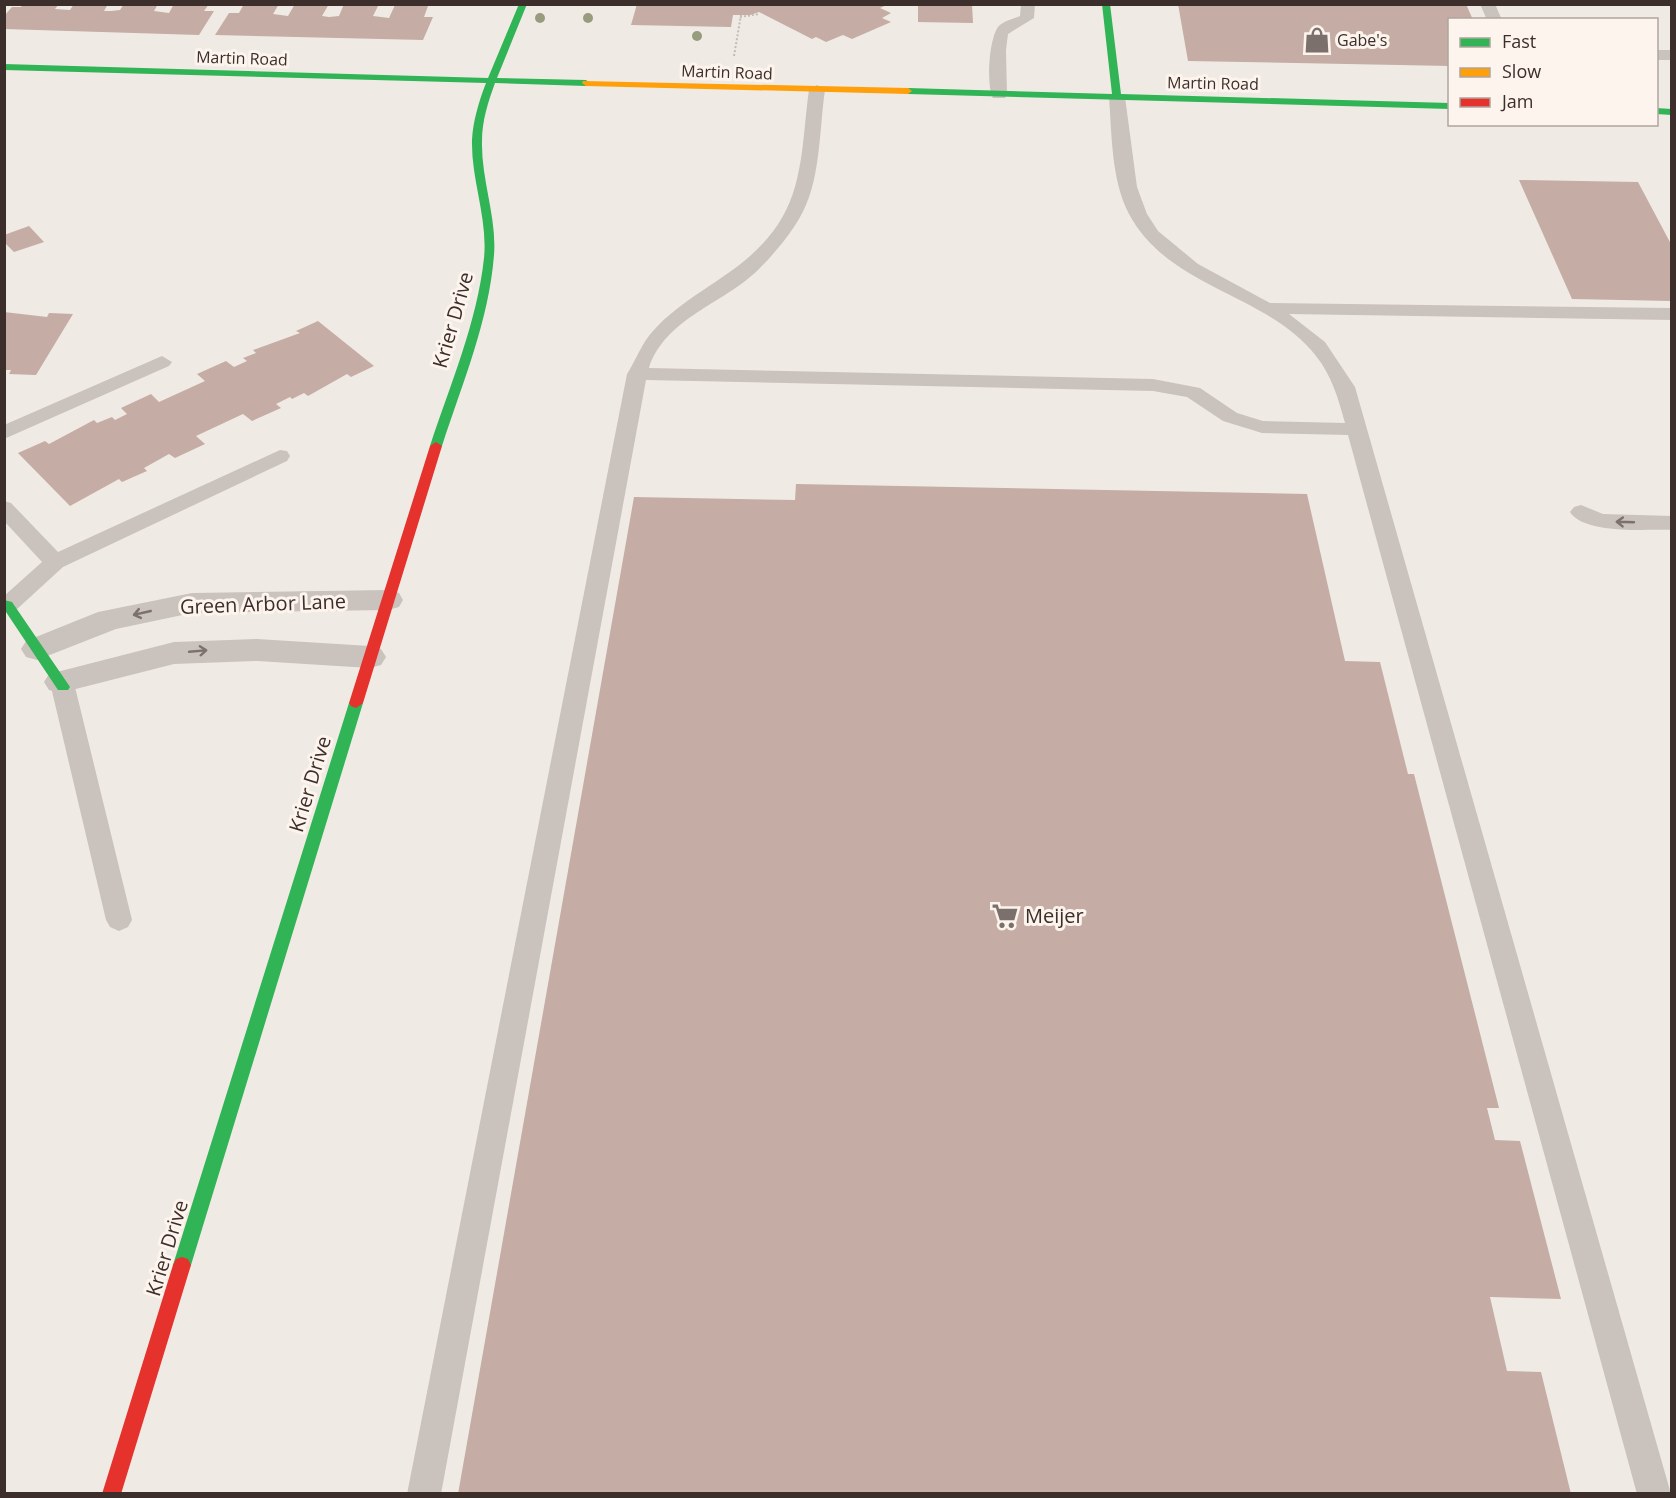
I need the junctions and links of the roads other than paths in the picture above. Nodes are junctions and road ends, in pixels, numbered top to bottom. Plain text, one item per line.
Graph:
1 (522, 4) edge
2 (1028, 4) edge
3 (1106, 4) edge
4 (1487, 4) edge
5 (1494, 18) edge
6 (4, 67) edge
7 (494, 82) junction
8 (817, 90) junction
9 (999, 94) junction
10 (1117, 97) junction
11 (1448, 106) edge
12 (1265, 308) junction
13 (1671, 314) edge
14 (162, 362) dead end
15 (637, 374) junction
16 (1358, 429) junction
17 (4, 433) edge
18 (280, 456) dead end
19 (4, 508) edge
20 (1581, 512) dead end
21 (1671, 523) edge
22 (55, 562) junction
23 (388, 600) junction
24 (6, 605) edge
25 (37, 648) junction
26 (370, 657) junction
27 (61, 685) junction
28 (119, 920) dead end
29 (111, 1494) edge
30 (424, 1494) edge
31 (1654, 1494) edge

1 - 7 street, Krier Drive
2 - 9 lane
3 - 10 street
4 - 5 lane
6 - 7 street, Martin Road
7 - 8 street, Martin Road
7 - 23 street, Krier Drive
8 - 9 street, Martin Road
8 - 15 lane
9 - 10 street, Martin Road
10 - 11 street, Martin Road
10 - 12 lane
12 - 13 lane
12 - 16 lane
14 - 17 lane
15 - 16 lane
15 - 30 lane
16 - 31 lane
18 - 22 lane
19 - 22 lane
21 -> 20 lane
22 - 24 lane
23 -> 25 street, Green Arbor Lane
23 - 26 street, Krier Drive
24 - 25 street
25 - 27 street
27 -> 26 street
26 - 29 street, Krier Drive
27 - 28 lane

